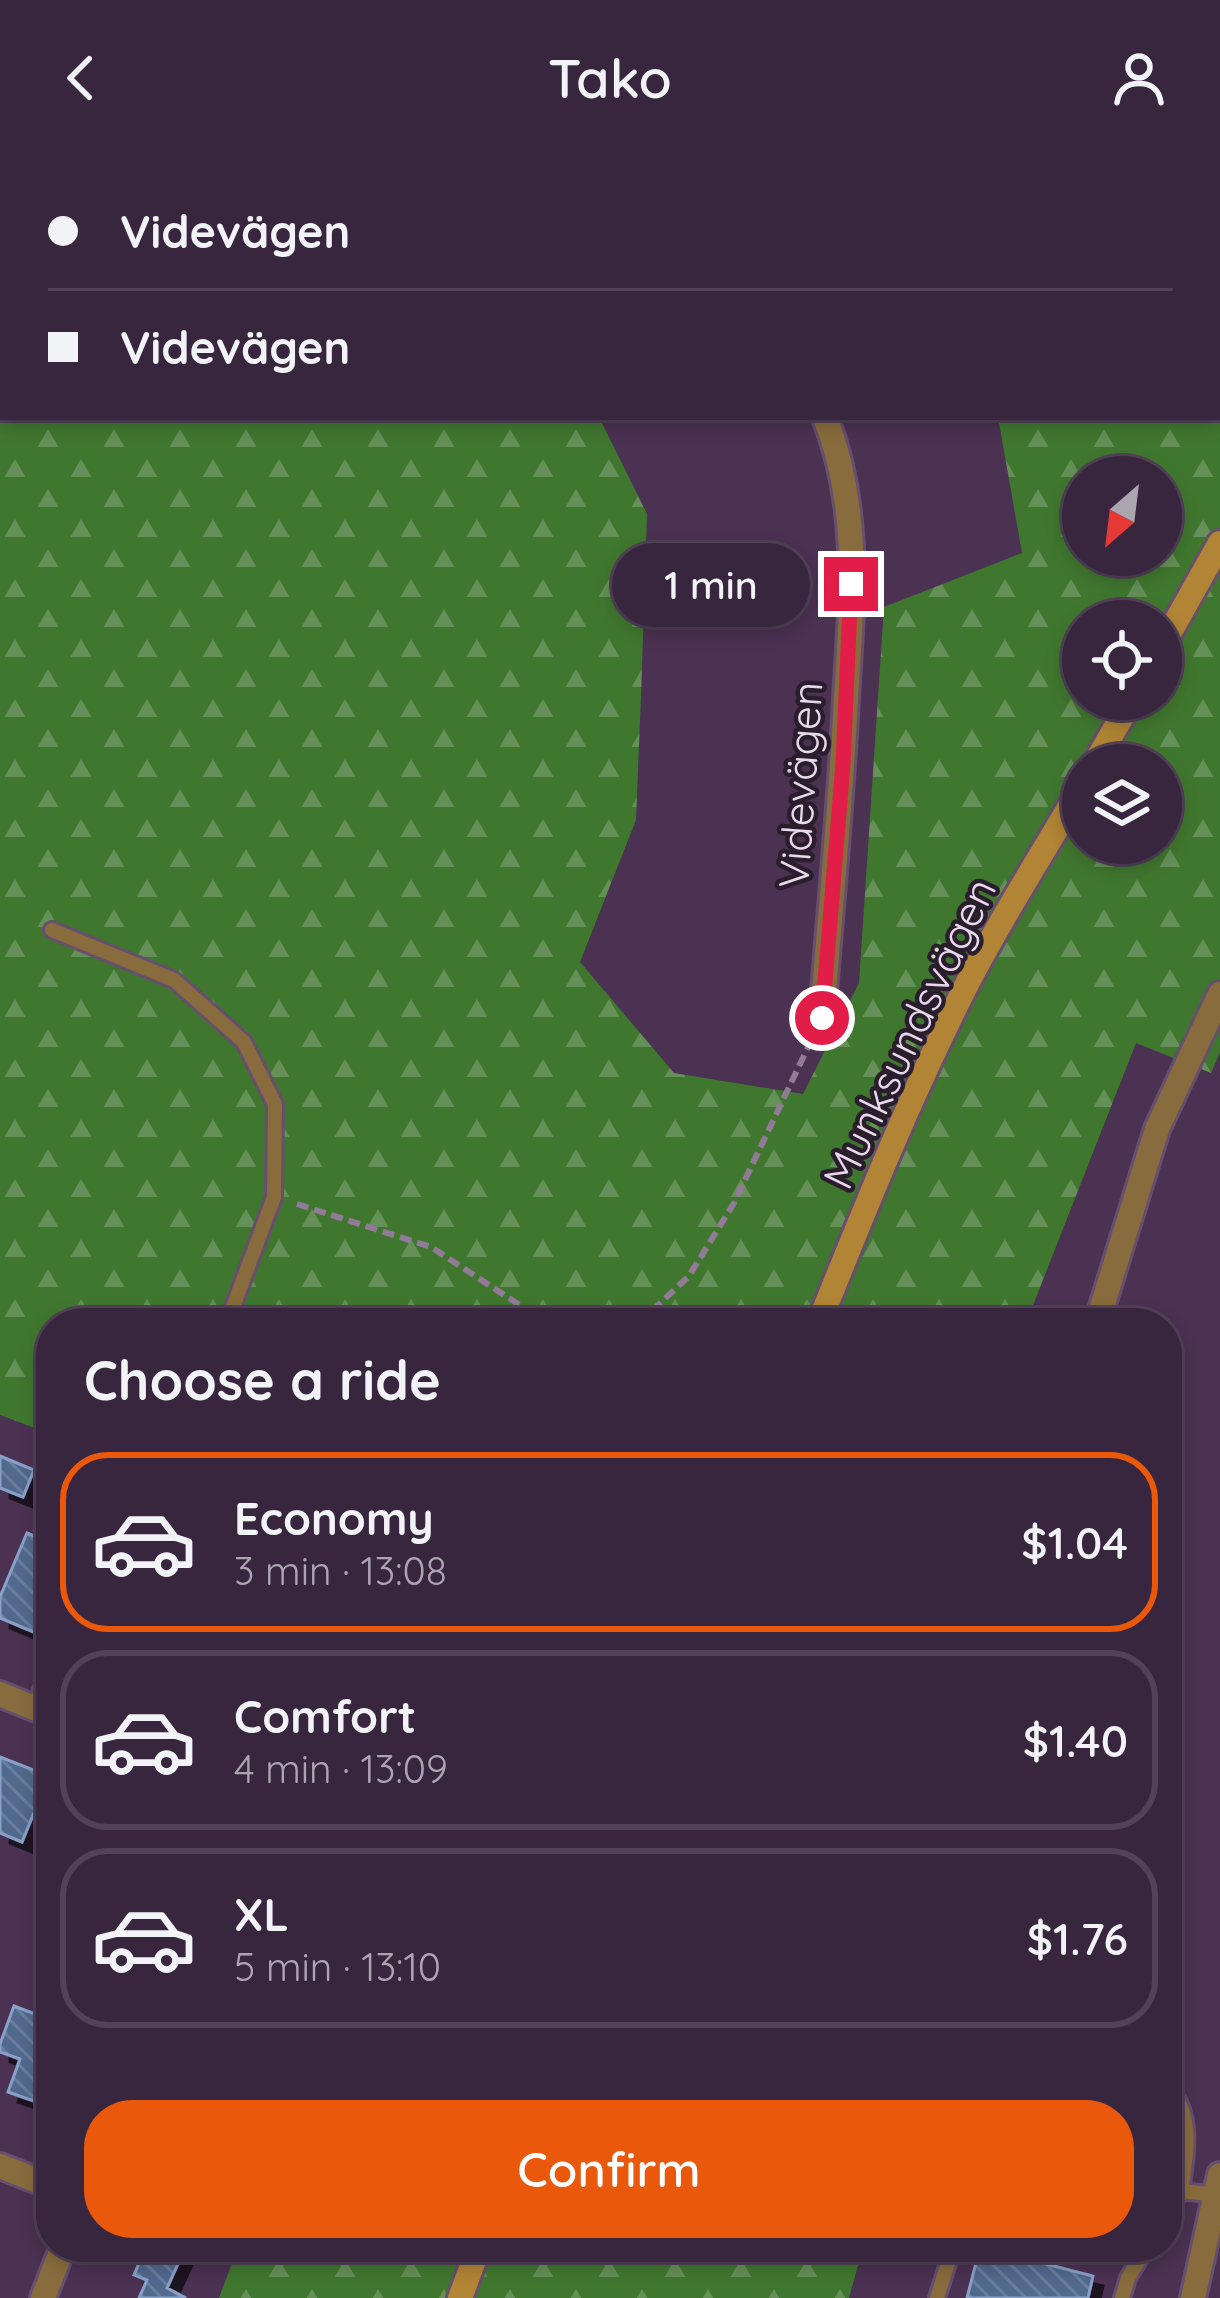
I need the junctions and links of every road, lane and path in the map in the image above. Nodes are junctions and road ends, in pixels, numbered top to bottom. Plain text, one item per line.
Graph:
1 (826, 420) edge
2 (1220, 543) edge
3 (1182, 611) edge
4 (1062, 820) edge
5 (52, 930) dead end
6 (1220, 994) edge
7 (822, 1018) joint
8 (274, 1197) junction
9 (232, 1308) edge
10 (524, 1308) edge
11 (655, 1308) edge
12 (825, 1308) edge
13 (1101, 1308) edge
14 (0, 1694) edge
15 (36, 1709) edge
16 (1182, 2116) edge
17 (0, 2167) edge
18 (1182, 2179) edge
19 (36, 2180) edge
20 (1218, 2185) edge
21 (1182, 2191) edge
22 (57, 2262) edge
23 (473, 2262) edge
24 (948, 2262) edge
25 (1138, 2262) edge
26 (43, 2298) edge
27 (460, 2298) edge
28 (937, 2298) edge
29 (1122, 2298) edge
30 (1193, 2298) edge

1 - 7 street, Videvägen
2 - 3 street
4 - 12 street, Munksundsvägen
5 - 8 lane
6 - 13 street
7 - 11 path
8 - 9 lane
8 - 10 path
14 - 15 street
16 - 18 lane
17 - 19 street
20 - 21 lane
20 - 30 street
22 - 26 street
23 - 27 street
24 - 28 lane
25 - 29 lane

